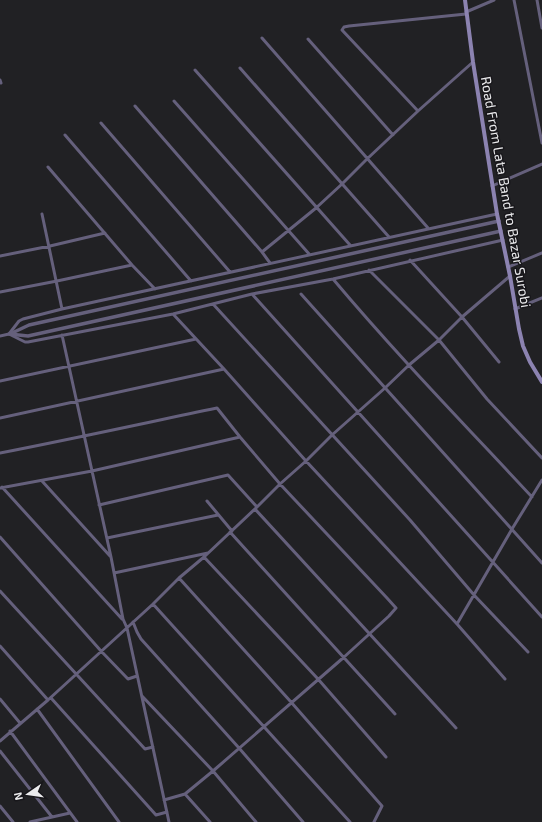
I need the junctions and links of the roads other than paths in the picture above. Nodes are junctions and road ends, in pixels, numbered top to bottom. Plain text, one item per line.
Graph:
1 (465, 0) edge
2 (494, 0) edge
3 (514, 0) edge
4 (537, 0) edge
5 (466, 13) junction
6 (542, 28) edge
7 (262, 38) dead end
8 (308, 39) dead end
9 (473, 62) junction
10 (240, 68) dead end
11 (195, 70) dead end
12 (174, 101) dead end
13 (135, 106) dead end
14 (418, 111) junction
15 (101, 123) dead end
16 (65, 135) dead end
17 (393, 135) junction
18 (542, 143) edge
19 (367, 159) junction
20 (542, 164) edge
21 (48, 167) dead end
22 (342, 184) junction
23 (492, 186) junction
24 (316, 208) junction
25 (42, 214) dead end
26 (497, 214) junction
27 (499, 221) junction
28 (428, 228) junction
29 (289, 230) junction
30 (501, 231) junction
31 (105, 233) junction
32 (389, 237) junction
33 (503, 240) junction
34 (50, 246) junction
35 (350, 246) junction
36 (262, 252) junction
37 (542, 253) edge
38 (310, 255) junction
39 (0, 256) edge
40 (410, 260) junction
41 (270, 263) junction
42 (132, 265) junction
43 (508, 267) junction
44 (370, 270) junction
45 (230, 272) junction
46 (510, 276) junction
47 (333, 279) junction
48 (57, 281) junction
49 (191, 281) junction
50 (155, 289) junction
51 (0, 292) edge
52 (252, 294) junction
53 (301, 294) dead end
54 (542, 298) edge
55 (213, 304) junction
56 (62, 309) junction
57 (515, 309) junction
58 (173, 314) junction
59 (462, 317) junction
60 (9, 334) junction
61 (62, 335) junction
62 (0, 336) edge
63 (196, 339) junction
64 (439, 340) junction
65 (499, 362) dead end
66 (409, 365) junction
67 (69, 366) junction
68 (224, 369) junction
69 (0, 382) edge
70 (542, 382) edge
71 (385, 388) junction
72 (77, 400) junction
73 (358, 412) junction
74 (0, 418) edge
75 (332, 435) junction
76 (84, 436) junction
77 (240, 437) junction
78 (0, 453) edge
79 (542, 458) edge
80 (306, 461) junction
81 (92, 471) junction
82 (542, 480) edge
83 (42, 481) junction
84 (280, 484) junction
85 (1, 488) edge
86 (532, 497) junction
87 (207, 501) dead end
88 (99, 505) junction
89 (256, 508) junction
90 (218, 515) junction
91 (512, 529) junction
92 (231, 531) junction
93 (0, 537) edge
94 (107, 538) junction
95 (208, 553) junction
96 (111, 557) junction
97 (204, 557) junction
98 (493, 562) junction
99 (542, 563) edge
100 (114, 573) junction
101 (179, 578) junction
102 (0, 591) edge
103 (474, 595) junction
104 (153, 604) junction
105 (542, 617) edge
106 (123, 619) junction
107 (133, 622) junction
108 (458, 624) junction
109 (126, 628) junction
110 (369, 634) junction
111 (0, 646) edge
112 (101, 651) junction
113 (528, 652) dead end
114 (343, 658) junction
115 (76, 675) junction
116 (137, 676) junction
117 (318, 679) junction
118 (505, 679) dead end
119 (141, 695) junction
120 (50, 699) junction
121 (0, 700) edge
122 (291, 702) junction
123 (37, 709) junction
124 (395, 714) dead end
125 (20, 723) junction
126 (264, 726) junction
127 (456, 728) dead end
128 (10, 732) junction
129 (0, 741) edge
130 (153, 747) junction
131 (238, 748) junction
132 (0, 751) edge
133 (386, 757) dead end
134 (213, 771) junction
135 (185, 794) junction
136 (164, 800) junction
137 (0, 806) edge
138 (167, 812) junction
139 (70, 813) junction
140 (52, 817) junction
141 (13, 822) edge
142 (30, 822) edge
143 (77, 822) edge
144 (119, 822) edge
145 (169, 822) edge
146 (210, 822) edge
147 (256, 822) edge
148 (303, 822) edge
149 (350, 822) edge
150 (374, 822) edge

1 - 5 main road, Road From Lata Band to Bazar Surobi
2 - 5 street
3 - 18 street
4 - 6 street
5 - 9 main road, Road From Lata Band to Bazar Surobi
5 - 14 street
7 - 19 street
8 - 17 street
9 - 14 street
9 - 23 main road, Road From Lata Band to Bazar Surobi
10 - 22 street
11 - 24 street
12 - 29 street
13 - 36 street
14 - 17 street
15 - 45 street
16 - 49 street
17 - 19 street
19 - 22 street
19 - 28 street
20 - 23 street
21 - 31 street
22 - 24 street
22 - 32 street
23 - 26 main road, Road From Lata Band to Bazar Surobi
24 - 29 street
24 - 35 street
25 - 34 street
26 - 27 main road, Road From Lata Band to Bazar Surobi
26 - 28 street
27 - 30 main road, Road From Lata Band to Bazar Surobi
27 - 60 street
28 - 32 street
29 - 36 street
29 - 38 street
30 - 33 main road, Road From Lata Band to Bazar Surobi
30 - 60 street
31 - 34 street
31 - 42 street
32 - 35 street
33 - 40 street
33 - 43 main road, Road From Lata Band to Bazar Surobi
34 - 39 street
34 - 48 street
35 - 38 street
36 - 41 street
37 - 43 street
38 - 41 street
40 - 44 street
40 - 59 street
41 - 45 street
42 - 48 street
42 - 50 street
43 - 46 main road, Road From Lata Band to Bazar Surobi
44 - 47 street
44 - 64 street
45 - 49 street
46 - 57 main road, Road From Lata Band to Bazar Surobi
46 - 59 street
47 - 52 street
47 - 66 street
48 - 51 street
48 - 56 street
49 - 50 street
50 - 56 street
52 - 55 street
52 - 73 street
53 - 71 street
54 - 57 street
55 - 58 street
55 - 75 street
56 - 60 street
57 - 70 main road, Road From Lata Band to Bazar Surobi
58 - 61 street
58 - 63 street
59 - 64 street
59 - 65 street
60 - 61 street
60 - 62 street
61 - 67 street
63 - 67 street
63 - 68 street
64 - 66 street
64 - 79 street
66 - 71 street
66 - 86 street
67 - 69 street
67 - 72 street
68 - 72 street
68 - 80 street
71 - 73 street
71 - 91 street
72 - 74 street
72 - 76 street
73 - 75 street
73 - 98 street
75 - 80 street
75 - 103 street
76 - 77 street
76 - 78 street
76 - 81 street
77 - 81 street
77 - 84 street
80 - 84 street
80 - 108 street
81 - 83 street
81 - 88 street
82 - 86 street
83 - 85 street
83 - 96 street
84 - 89 street
84 - 110 street
85 - 106 street
86 - 91 street
87 - 90 street
88 - 89 street
88 - 94 street
89 - 92 street
89 - 110 street
90 - 92 street
90 - 94 street
91 - 98 street
91 - 99 street
92 - 95 street
92 - 114 street
93 - 112 street
94 - 96 street
95 - 97 street
95 - 100 street
96 - 100 street
97 - 101 street
97 - 117 street
98 - 103 street
98 - 105 street
100 - 106 street
101 - 104 street
101 - 122 street
102 - 115 street
103 - 108 street
103 - 113 street
104 - 107 street
104 - 126 street
106 - 109 street
107 - 109 street
107 - 131 street
108 - 118 street
109 - 112 street
109 - 116 street
110 - 114 street
110 - 127 street
111 - 120 street
112 - 115 street
112 - 116 street
114 - 117 street
114 - 124 street
115 - 120 street
115 - 130 street
116 - 119 street
117 - 122 street
117 - 133 street
119 - 130 street
119 - 134 street
120 - 123 street
120 - 138 street
121 - 125 street
122 - 126 street
122 - 150 street
123 - 125 street
123 - 144 street
125 - 128 street
126 - 131 street
126 - 149 street
128 - 129 street
128 - 139 street
130 - 136 street
131 - 134 street
131 - 148 street
132 - 140 street
134 - 135 street
134 - 147 street
135 - 136 street
135 - 146 street
136 - 138 street
137 - 141 street
138 - 145 street
139 - 140 street
139 - 143 street
140 - 142 street

